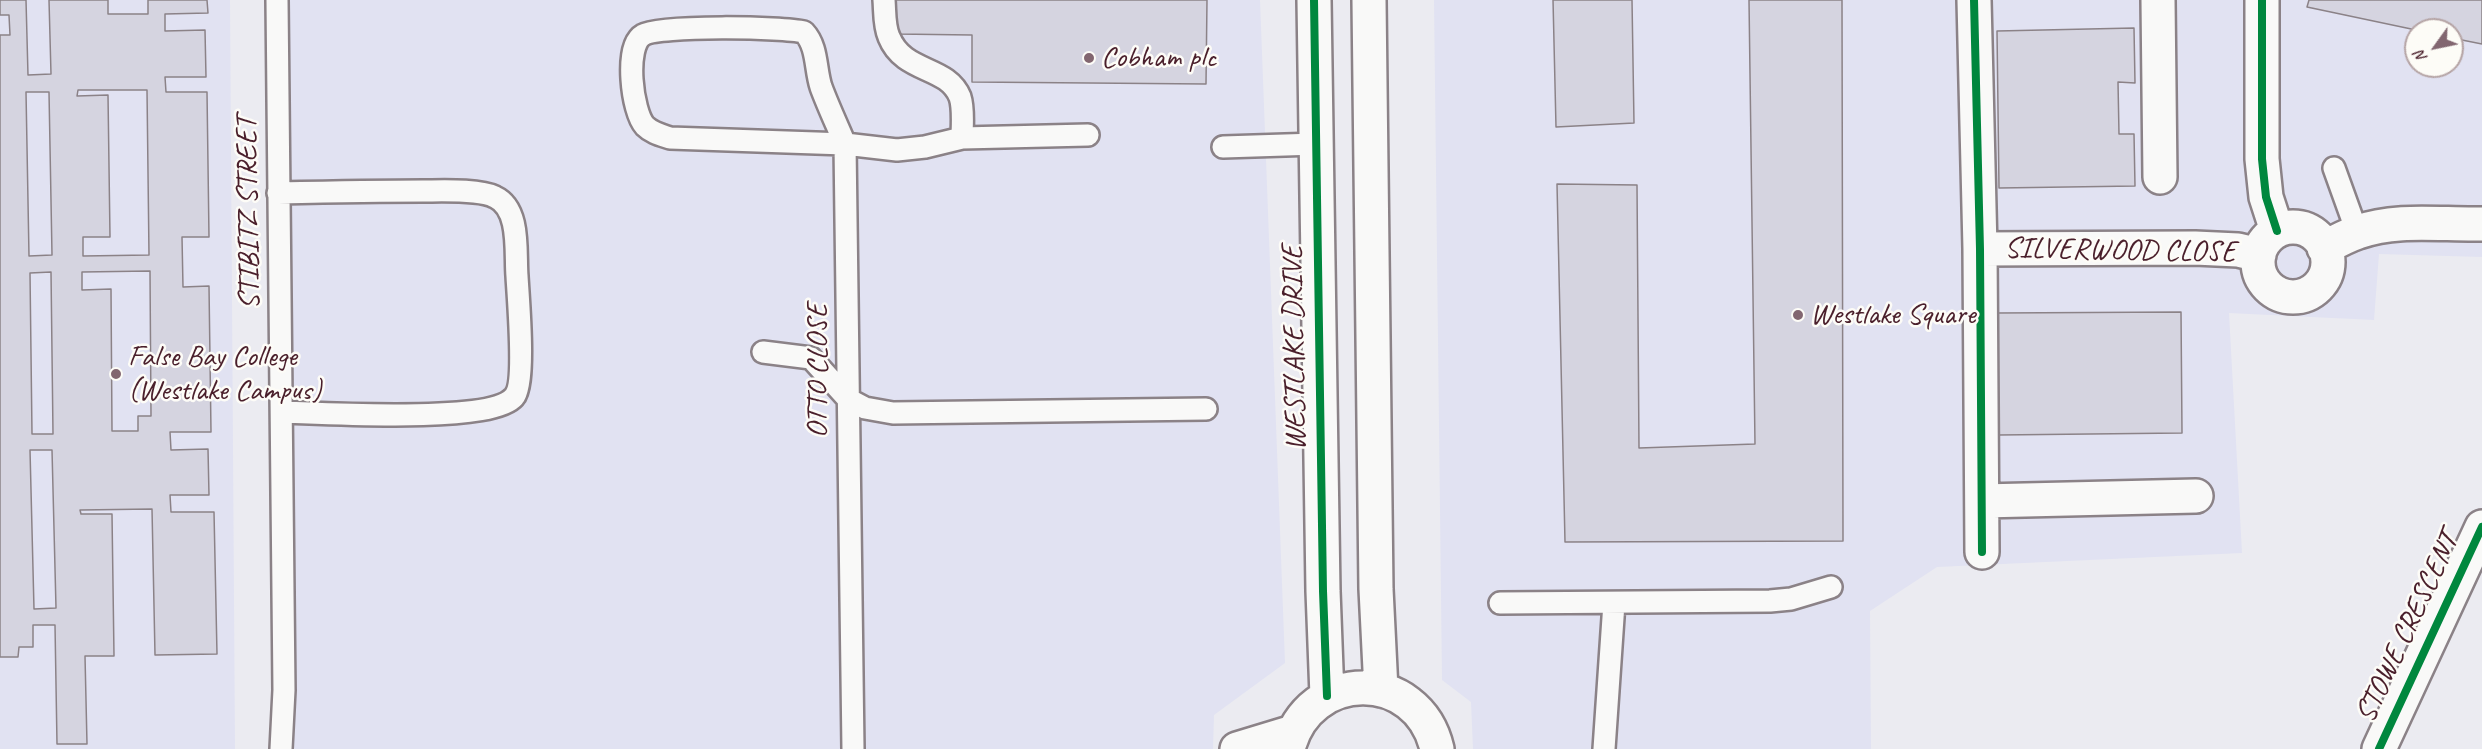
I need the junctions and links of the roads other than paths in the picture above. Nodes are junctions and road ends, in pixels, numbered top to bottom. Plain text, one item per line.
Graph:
1 (277, 0) edge
2 (884, 0) edge
3 (1314, 0) edge
4 (1369, 0) edge
5 (1974, 0) edge
6 (2158, 0) edge
7 (2262, 0) edge
8 (1088, 135) dead end
9 (962, 138) junction
10 (845, 144) junction
11 (1316, 144) junction
12 (1223, 147) dead end
13 (2334, 168) dead end
14 (2160, 177) dead end
15 (278, 193) junction
16 (2482, 224) edge
17 (2357, 232) junction
18 (2268, 243) junction
19 (2324, 248) junction
20 (1980, 249) junction
21 (763, 352) dead end
22 (848, 399) junction
23 (1206, 409) dead end
24 (282, 412) junction
25 (2196, 496) dead end
26 (1982, 501) junction
27 (2482, 527) edge
28 (1982, 552) dead end
29 (1832, 587) dead end
30 (1500, 603) dead end
31 (1614, 603) junction
32 (1381, 690) junction
33 (1327, 696) junction
34 (1291, 741) edge
35 (281, 749) edge
36 (853, 749) edge
37 (1237, 749) edge
38 (1437, 749) edge
39 (1604, 749) edge
40 (2379, 749) edge

1 - 15 lane, STIBITZ STREET
2 - 9 lane
3 - 11 street, WESTLAKE DRIVE
4 - 32 street
5 - 20 street
6 - 14 street
7 - 18 street
8 - 9 lane
9 - 10 lane
10 - 10 lane, OTTO CLOSE
10 - 22 lane, OTTO CLOSE
11 - 12 lane
11 - 33 street, WESTLAKE DRIVE
13 - 17 lane
15 - 24 lane, STIBITZ STREET
15 - 24 lane
16 - 17 street
17 - 19 street
18 - 19 street
18 - 19 street
18 - 20 street, SILVERWOOD CLOSE
20 - 26 street
21 - 22 lane
22 - 23 lane
22 - 36 lane, OTTO CLOSE
24 - 35 lane, STIBITZ STREET
25 - 26 street
26 - 28 street
27 - 40 street, STOWE CRESCENT
29 - 31 lane
30 - 31 lane
31 - 39 lane
32 - 33 street
32 - 38 street
33 - 34 street
34 - 37 street

